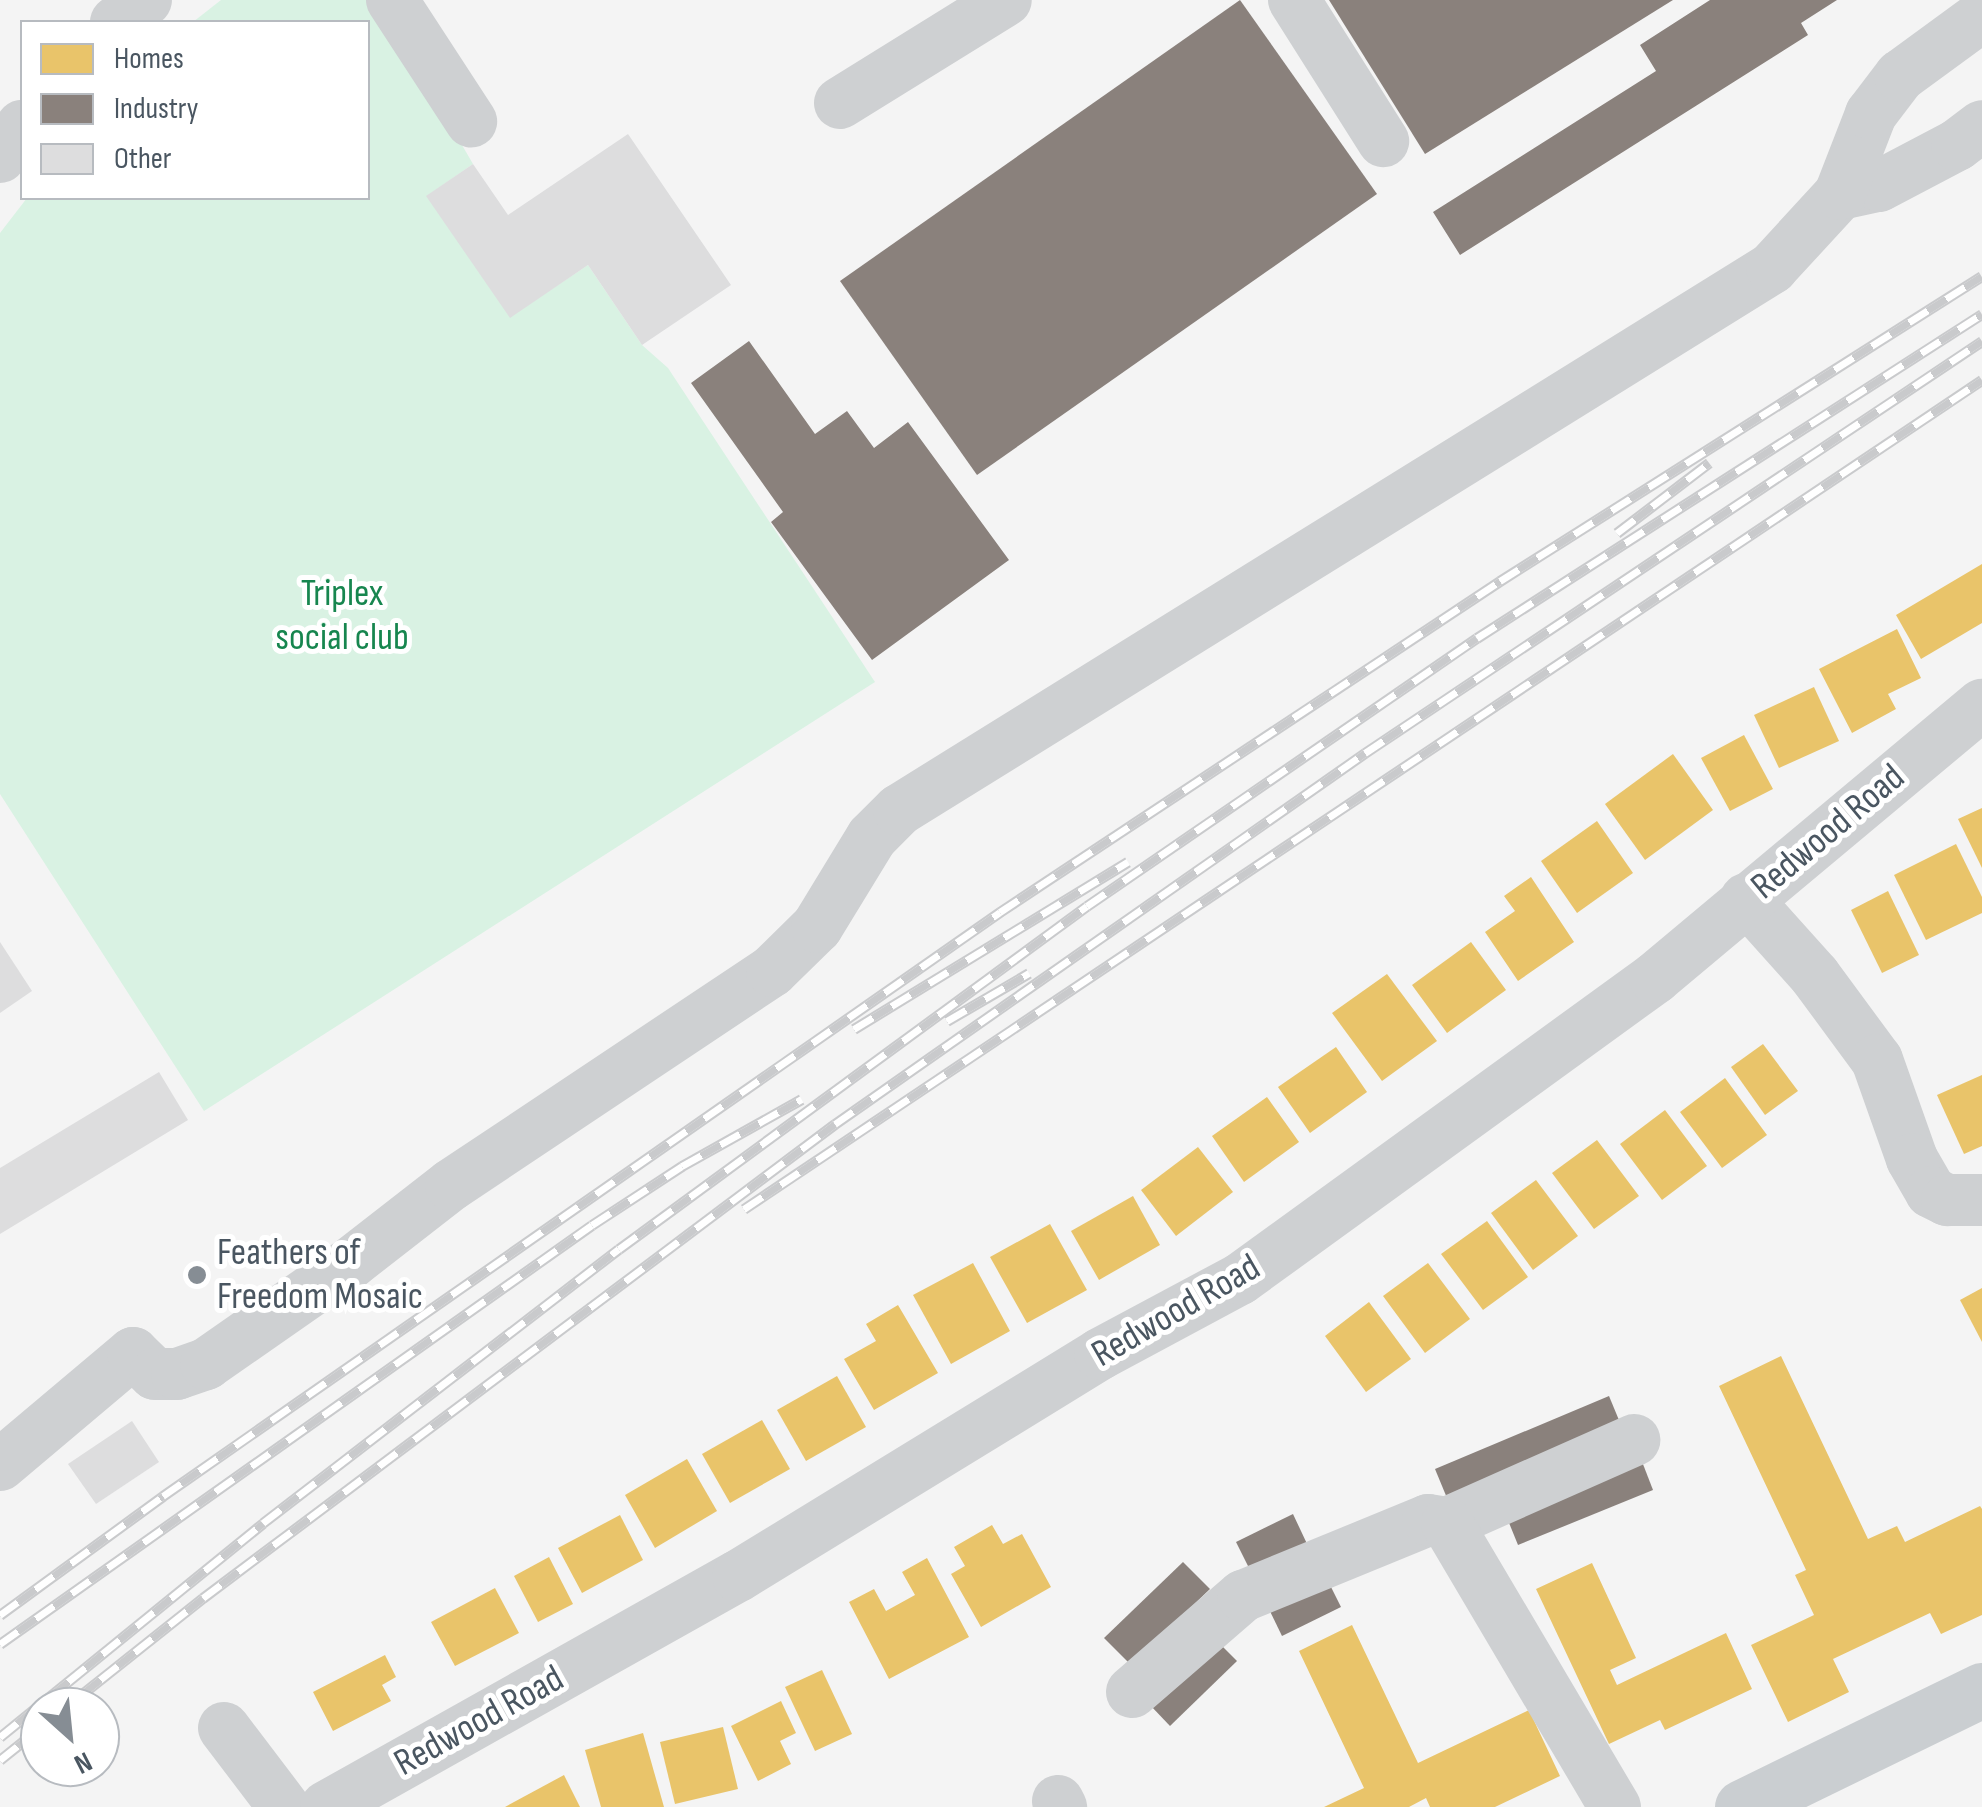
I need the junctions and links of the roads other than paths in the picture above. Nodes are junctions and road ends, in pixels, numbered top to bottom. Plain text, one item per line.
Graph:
1 (146, 0) edge
2 (392, 0) edge
3 (1006, 0) edge
4 (1294, 0) edge
5 (1982, 16) edge
6 (119, 20) edge
7 (840, 103) dead end
8 (471, 121) dead end
9 (1982, 126) edge
10 (20, 129) edge
11 (1382, 141) dead end
12 (0, 157) edge
13 (1840, 194) junction
14 (1972, 713) edge
15 (1746, 899) junction
16 (1982, 1200) edge
17 (1634, 1440) dead end
18 (2, 1458) edge
19 (1448, 1523) junction
20 (1982, 1690) edge
21 (1132, 1692) dead end
22 (224, 1728) dead end
23 (284, 1807) edge
24 (326, 1807) edge
25 (1616, 1807) edge
26 (1742, 1807) edge

1 - 6 street
2 - 8 street
3 - 7 street
4 - 11 street
5 - 13 street
9 - 13 street
10 - 12 street
13 - 18 street
14 - 15 street, Redwood Road
15 - 16 street
15 - 24 street, Redwood Road
17 - 19 street
19 - 21 street
19 - 25 street
20 - 26 main road
22 - 23 street

